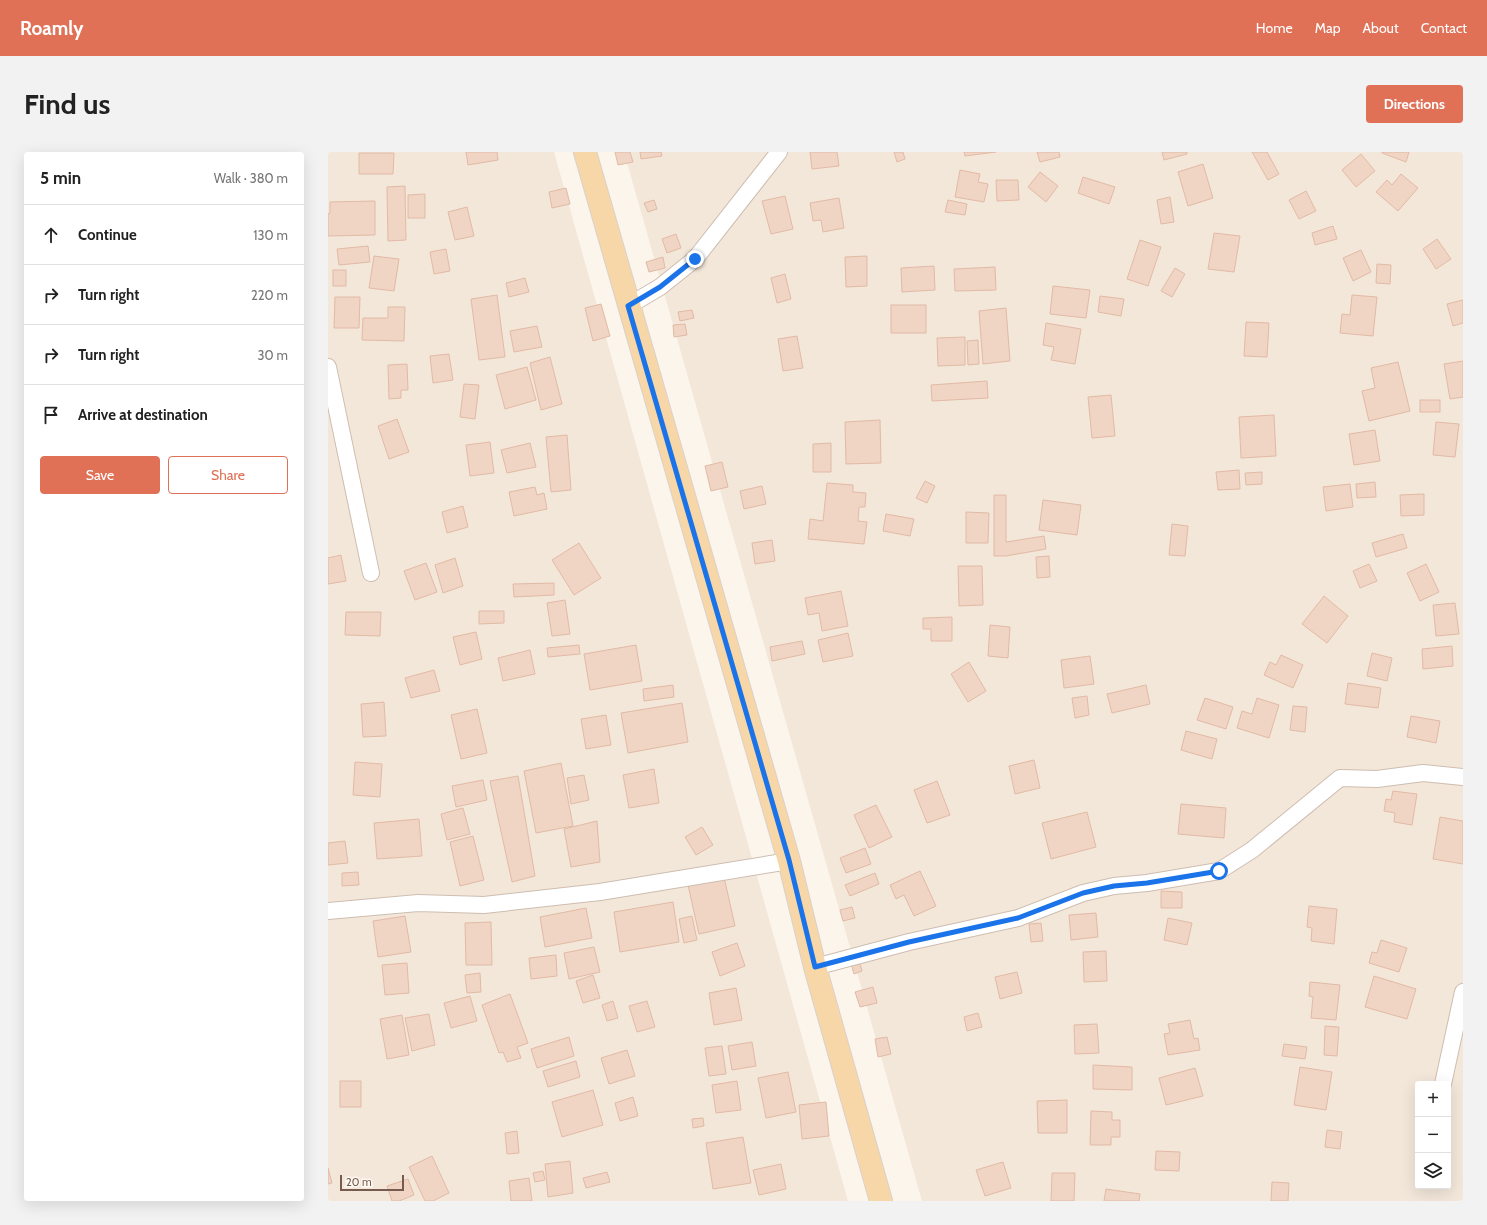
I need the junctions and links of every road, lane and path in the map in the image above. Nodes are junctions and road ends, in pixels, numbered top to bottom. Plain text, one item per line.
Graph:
1 (585, 152) edge
2 (779, 152) edge
3 (628, 306) junction
4 (328, 367) edge
5 (371, 572) dead end
6 (1463, 777) edge
7 (789, 860) junction
8 (328, 911) edge
9 (815, 967) junction
10 (1463, 992) edge
11 (1444, 1081) edge
12 (881, 1201) edge

1 - 3 main road
2 - 3 street
3 - 7 main road
4 - 5 street
6 - 9 street
7 - 8 street
7 - 9 main road
9 - 12 main road
10 - 11 street

